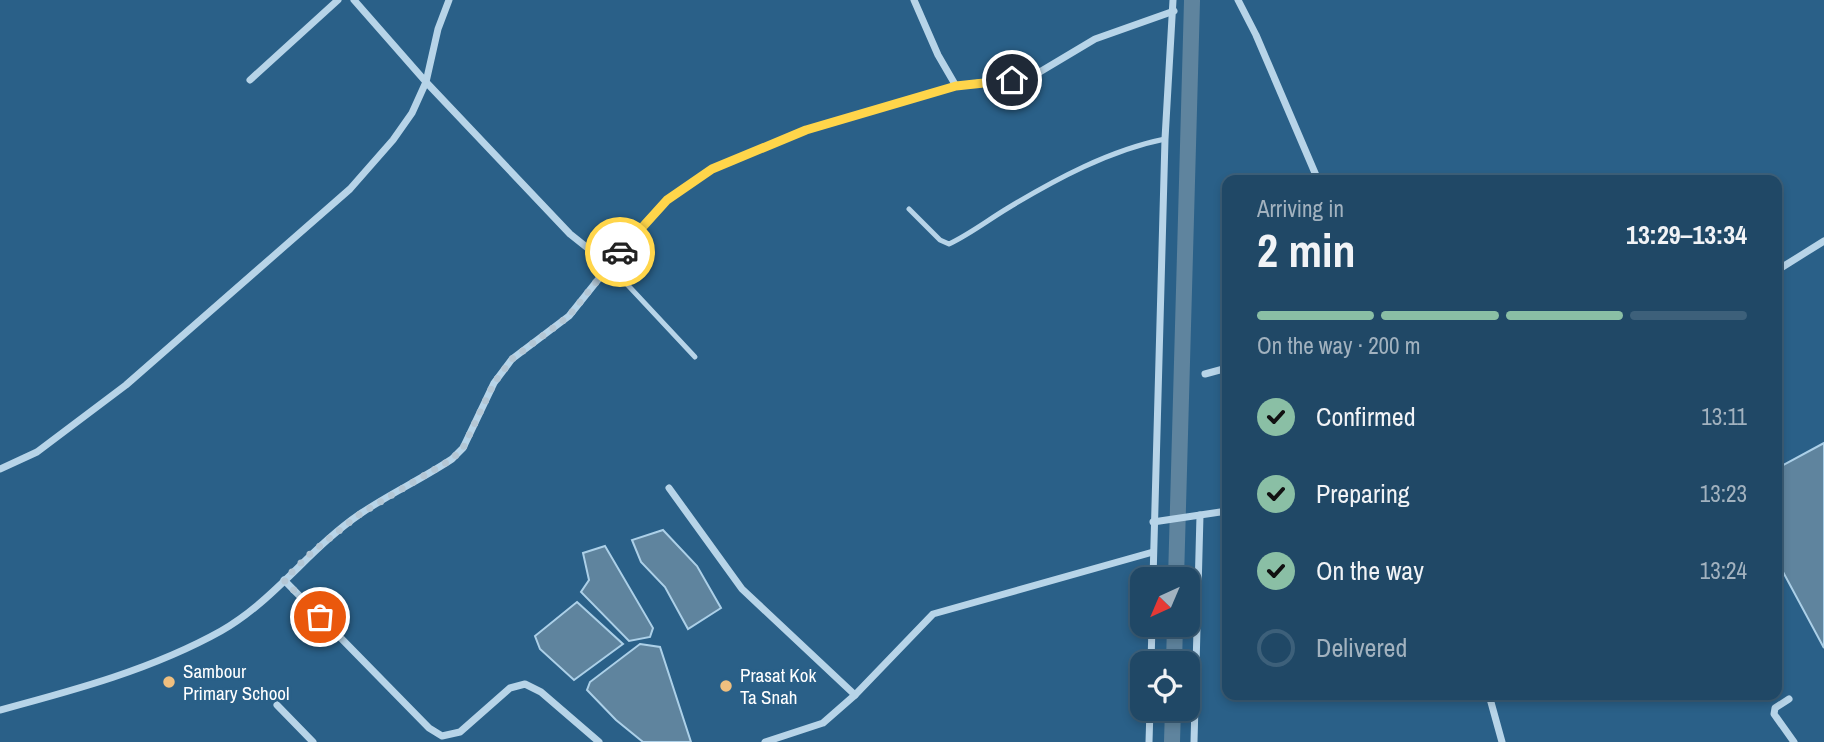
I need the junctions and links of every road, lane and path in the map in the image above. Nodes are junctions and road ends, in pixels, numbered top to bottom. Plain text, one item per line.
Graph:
1 (338, 0) edge
2 (354, 0) edge
3 (449, 0) edge
4 (914, 0) edge
5 (1173, 0) edge
6 (1238, 0) edge
7 (1174, 11) junction
8 (250, 80) dead end
9 (426, 82) junction
10 (956, 86) junction
11 (1165, 139) junction
12 (1316, 175) edge
13 (909, 209) dead end
14 (1824, 241) edge
15 (609, 265) junction
16 (1782, 267) edge
17 (695, 357) dead end
18 (1222, 369) edge
19 (1205, 374) dead end
20 (0, 468) edge
21 (669, 488) dead end
22 (1222, 512) edge
23 (1200, 515) junction
24 (1153, 522) junction
25 (1153, 552) junction
26 (1153, 567) edge
27 (284, 580) junction
28 (855, 695) junction
29 (1788, 699) dead end
30 (1490, 700) edge
31 (277, 705) dead end
32 (0, 710) edge
33 (1150, 721) edge
34 (442, 736) junction
35 (313, 742) edge
36 (436, 742) edge
37 (599, 742) edge
38 (765, 742) edge
39 (1149, 742) edge
40 (1194, 742) edge
41 (1502, 742) edge
42 (1794, 742) edge

1 - 8 street
2 - 9 street
3 - 9 street
4 - 10 street
5 - 7 street
6 - 12 street
7 - 10 street
7 - 11 street
9 - 15 street
9 - 20 street
10 - 15 street
11 - 13 lane
11 - 24 street
14 - 16 street
15 - 17 lane
15 - 27 street
18 - 19 street
21 - 28 street
22 - 23 street
23 - 24 street
23 - 40 street
24 - 25 street
25 - 26 street
25 - 28 street
27 - 32 street
27 - 34 street
28 - 38 street
29 - 42 street
30 - 41 street
31 - 35 street
33 - 39 street
34 - 36 street
34 - 37 street

